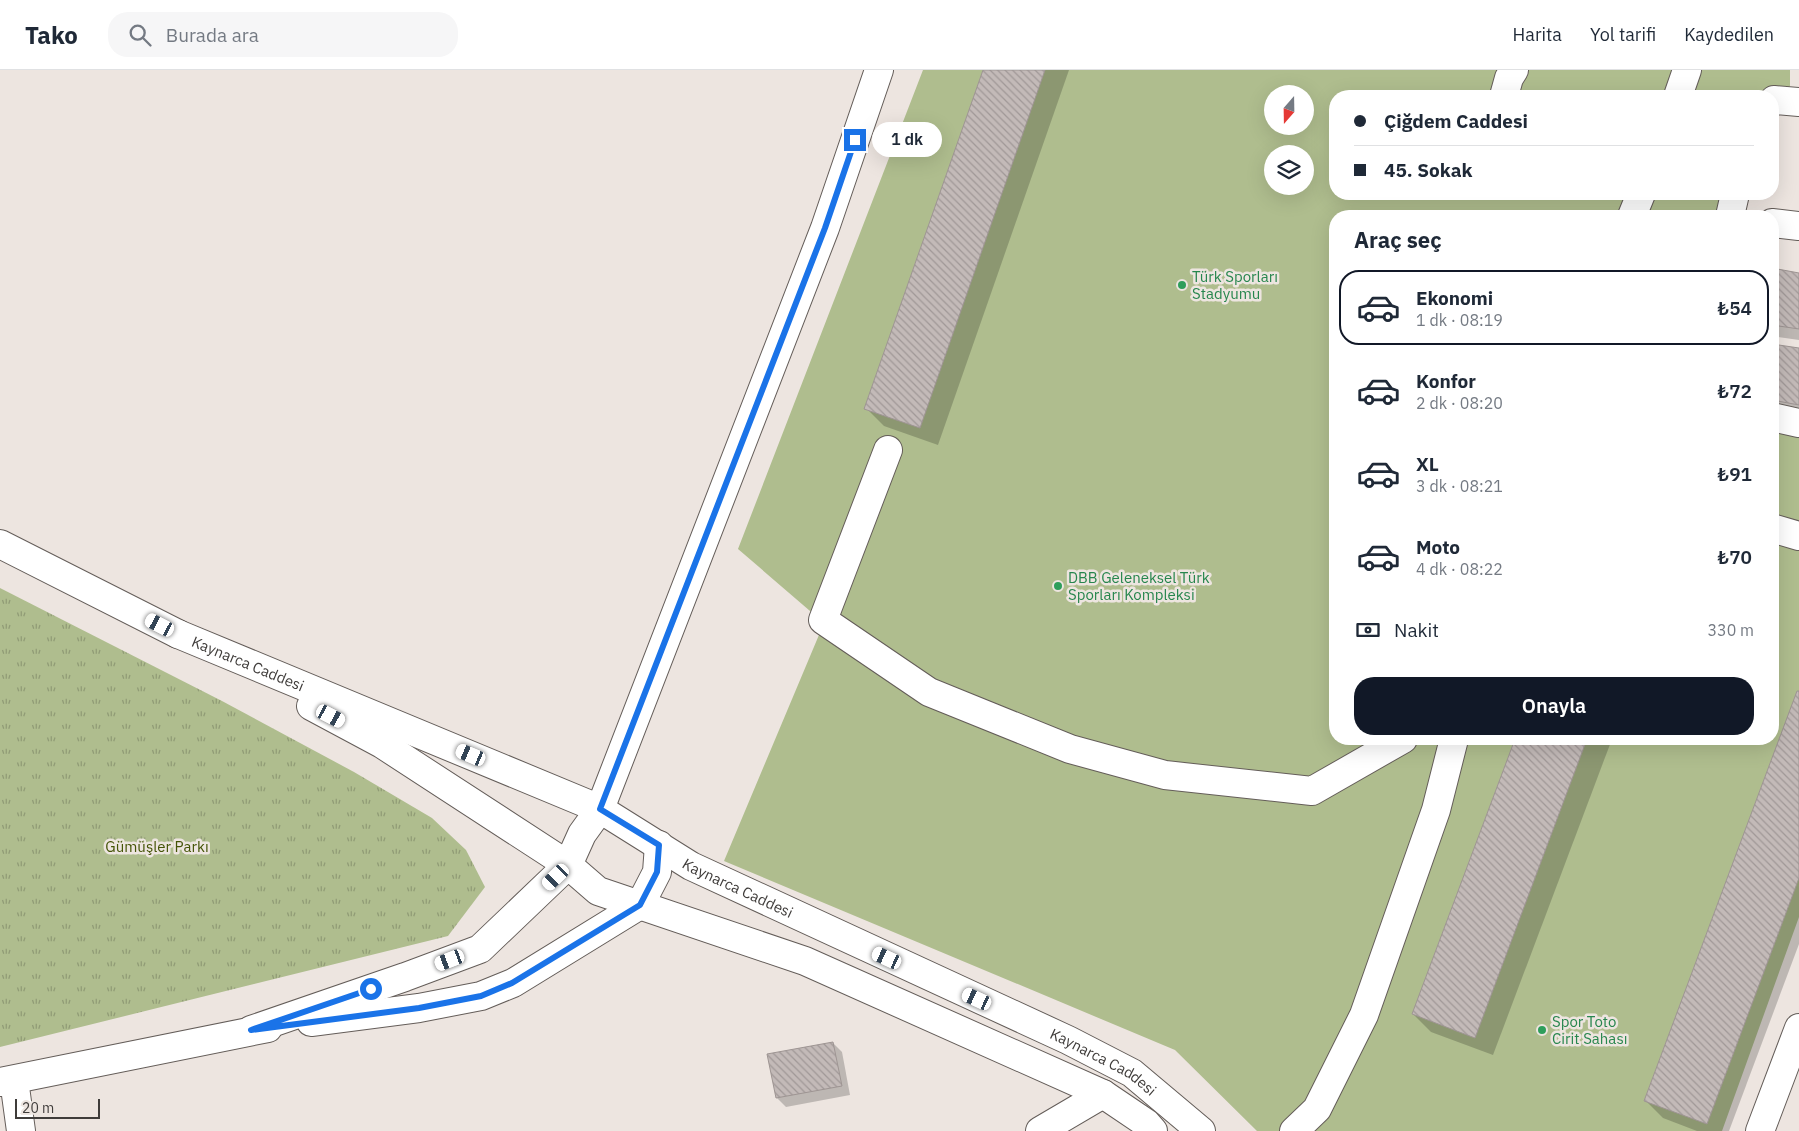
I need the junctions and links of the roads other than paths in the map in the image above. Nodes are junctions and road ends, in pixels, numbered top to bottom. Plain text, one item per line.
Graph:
1 (879, 70) edge
2 (1514, 70) edge
3 (1688, 70) edge
4 (1506, 90) edge
5 (1680, 90) edge
6 (1779, 100) edge
7 (1799, 102) edge
8 (1779, 224) edge
9 (1799, 226) edge
10 (1779, 419) edge
11 (1799, 423) edge
12 (888, 450) dead end
13 (1779, 530) edge
14 (1799, 536) edge
15 (0, 544) edge
16 (178, 634) junction
17 (1392, 745) edge
18 (1452, 745) edge
19 (600, 809) junction
20 (659, 845) junction
21 (568, 865) junction
22 (640, 905) junction
23 (1799, 1028) edge
24 (251, 1030) junction
25 (7, 1081) edge
26 (1103, 1094) junction
27 (21, 1131) edge
28 (1040, 1131) edge
29 (1153, 1131) edge
30 (1201, 1131) edge
31 (1294, 1131) edge
32 (1760, 1131) edge

1 - 19 street
2 - 4 street
3 - 5 street
6 - 7 street
8 - 9 street
10 - 11 street
12 - 17 street
13 - 14 street
15 - 16 street, Kaynarca Caddesi
16 - 19 street, Kaynarca Caddesi
16 - 21 street, Kaynarca Caddesi
18 - 31 street
19 - 20 street, Kaynarca Caddesi
19 - 21 street
20 - 22 street
20 - 30 street, Kaynarca Caddesi
21 - 22 street, Kaynarca Caddesi
21 - 24 street
22 - 24 street
22 - 26 street, Kaynarca Caddesi
23 - 32 street
24 - 25 street
25 - 27 street
26 - 28 street
26 - 29 street, Kaynarca Caddesi

